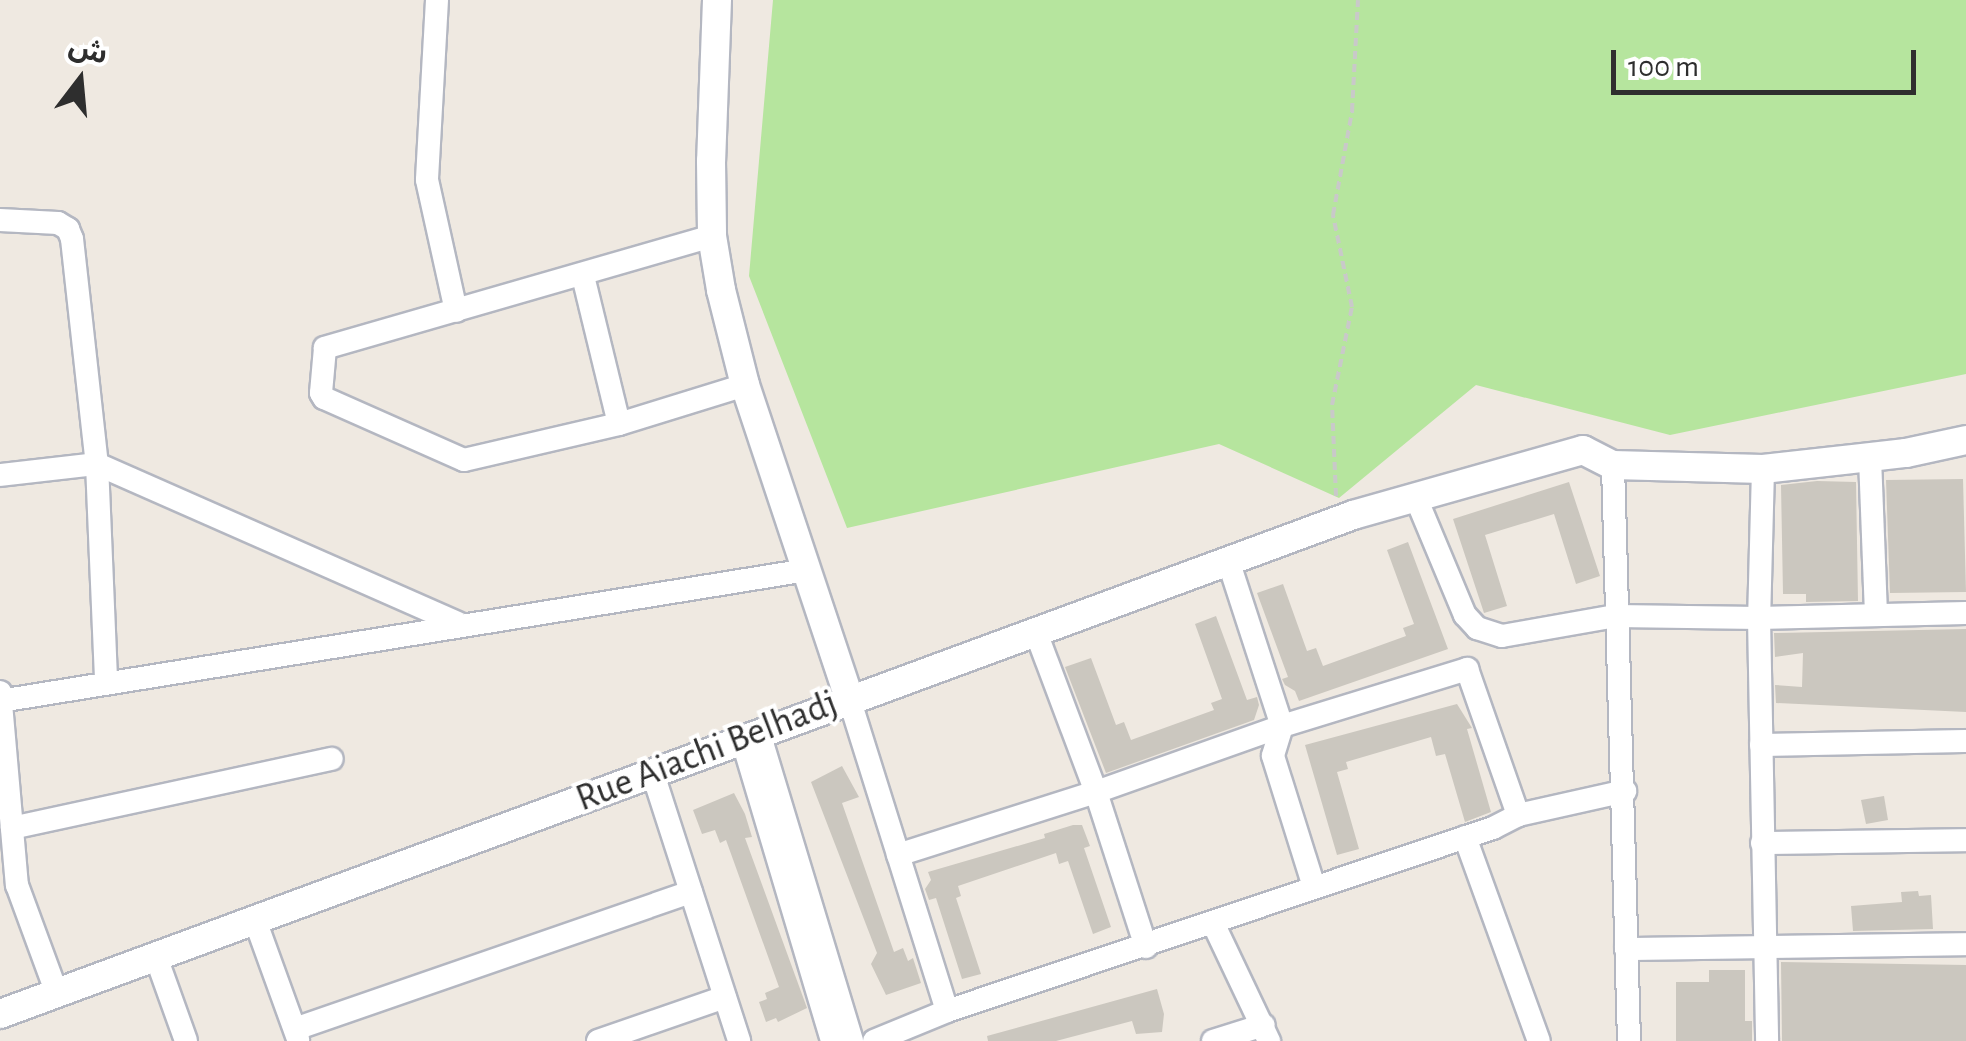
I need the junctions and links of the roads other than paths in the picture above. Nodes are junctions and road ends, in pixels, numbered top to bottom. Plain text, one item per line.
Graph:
1 (438, 0) edge
2 (717, 0) edge
3 (0, 220) edge
4 (712, 236) junction
5 (583, 276) junction
6 (456, 311) junction
7 (745, 386) junction
8 (620, 424) junction
9 (1966, 440) edge
10 (1870, 458) junction
11 (98, 464) junction
12 (1613, 465) junction
13 (1762, 469) junction
14 (0, 475) edge
15 (1416, 498) junction
16 (1228, 560) junction
17 (807, 570) junction
18 (1966, 613) edge
19 (1876, 615) junction
20 (1616, 616) junction
21 (1759, 618) junction
22 (456, 623) junction
23 (1034, 630) junction
24 (106, 683) junction
25 (0, 692) edge
26 (849, 698) junction
27 (0, 701) edge
28 (1282, 726) junction
29 (752, 739) junction
30 (1966, 741) edge
31 (1761, 744) junction
32 (332, 758) dead end
33 (653, 774) junction
34 (1625, 790) junction
35 (1096, 792) junction
36 (1518, 815) junction
37 (12, 828) junction
38 (1466, 838) junction
39 (1966, 840) edge
40 (1762, 843) junction
41 (898, 855) junction
42 (8, 886) edge
43 (1314, 887) junction
44 (691, 892) junction
45 (255, 920) junction
46 (1213, 923) junction
47 (1966, 944) edge
48 (1146, 947) junction
49 (1763, 948) junction
50 (1626, 949) junction
51 (156, 957) junction
52 (56, 994) junction
53 (725, 997) junction
54 (947, 1010) junction
55 (0, 1014) edge
56 (1266, 1033) edge
57 (297, 1035) edge
58 (888, 1038) edge
59 (186, 1041) edge
60 (598, 1041) edge
61 (739, 1041) edge
62 (832, 1041) edge
63 (852, 1041) edge
64 (1213, 1041) edge
65 (1540, 1041) edge
66 (1629, 1041) edge
67 (1767, 1041) edge

1 - 6 street
2 - 4 street
3 - 11 street
4 - 5 street
4 - 7 street
5 - 6 street
5 - 8 street
6 - 8 street
7 - 8 street
7 - 17 street
9 - 10 street, Rue Aiachi Belhadj
10 - 13 street, Rue Aiachi Belhadj
10 - 19 street
11 - 14 street
11 - 22 street
11 - 24 street
12 - 13 street, Rue Aiachi Belhadj
12 - 15 street, Rue Aiachi Belhadj
12 - 20 street
13 - 21 street
15 - 16 street, Rue Aiachi Belhadj
15 - 20 street
16 - 23 street, Rue Aiachi Belhadj
16 - 28 street
17 - 22 street
17 - 26 street
18 - 19 street
19 - 21 street
20 - 21 street
20 - 34 street
21 - 31 street
22 - 24 street
23 - 26 street, Rue Aiachi Belhadj
23 - 35 street
24 - 27 street
25 - 27 street
26 - 29 street, Rue Aiachi Belhadj
26 - 41 street
27 - 37 street
28 - 35 street
28 - 36 street
28 - 43 street
29 - 33 street, Rue Aiachi Belhadj
29 - 62 street
29 - 63 street
30 - 31 street
31 - 40 street
32 - 37 street
33 - 44 street
33 - 45 street, Rue Aiachi Belhadj
34 - 36 street
34 - 50 street
35 - 41 street
35 - 48 street
36 - 38 street
37 - 42 street
38 - 43 street
38 - 65 street
39 - 40 street
40 - 49 street
41 - 54 street
42 - 52 street
43 - 46 street
44 - 53 street
44 - 57 street
45 - 51 street, Rue Aiachi Belhadj
45 - 57 street
46 - 48 street
46 - 56 street
47 - 49 street
48 - 54 street
49 - 50 street
49 - 67 street
50 - 66 street
51 - 52 street, Rue Aiachi Belhadj
51 - 59 street
52 - 55 street, Rue Aiachi Belhadj
53 - 60 street
53 - 61 street
54 - 58 street
56 - 64 street

